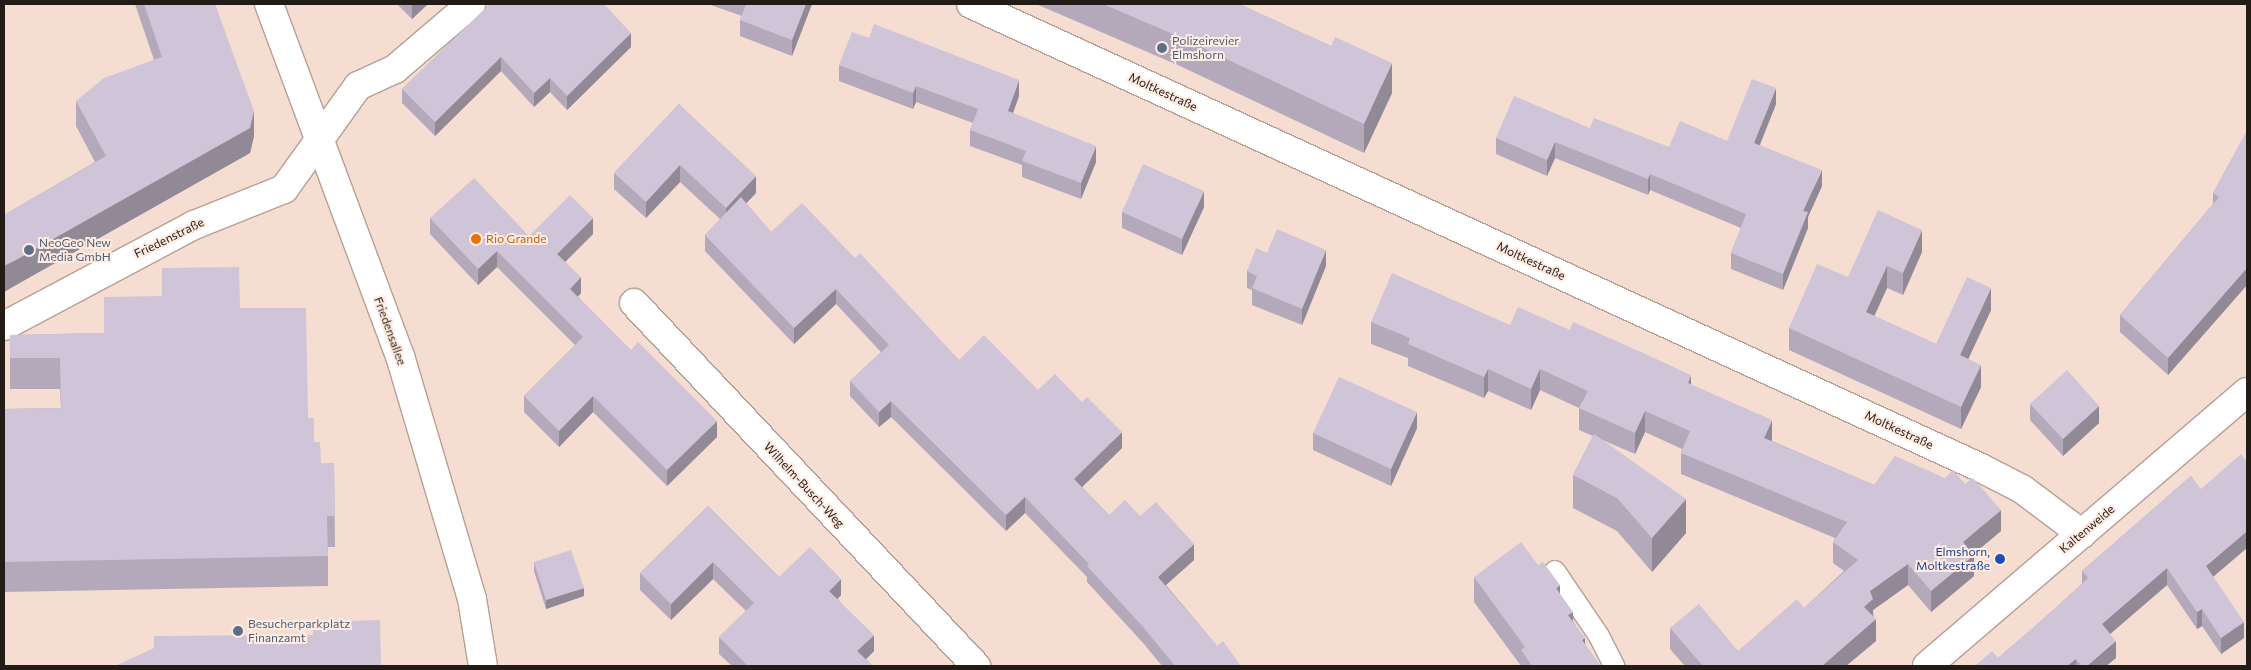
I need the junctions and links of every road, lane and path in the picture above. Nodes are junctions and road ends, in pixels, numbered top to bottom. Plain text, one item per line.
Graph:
1 (269, 4) edge
2 (471, 4) edge
3 (971, 4) edge
4 (318, 138) junction
5 (634, 303) dead end
6 (4, 326) edge
7 (2247, 392) edge
8 (2082, 534) junction
9 (1555, 571) dead end
10 (483, 666) edge
11 (976, 666) edge
12 (1614, 666) edge
13 (1927, 666) edge

1 - 4 street, Friedensallee
2 - 4 street, Friedenstraße
3 - 8 street, Moltkestraße
4 - 6 street, Friedenstraße
4 - 10 street, Friedensallee
5 - 11 street, Wilhelm-Busch-Weg
7 - 8 street, Kaltenweide
8 - 13 street, Kaltenweide
9 - 12 lane

